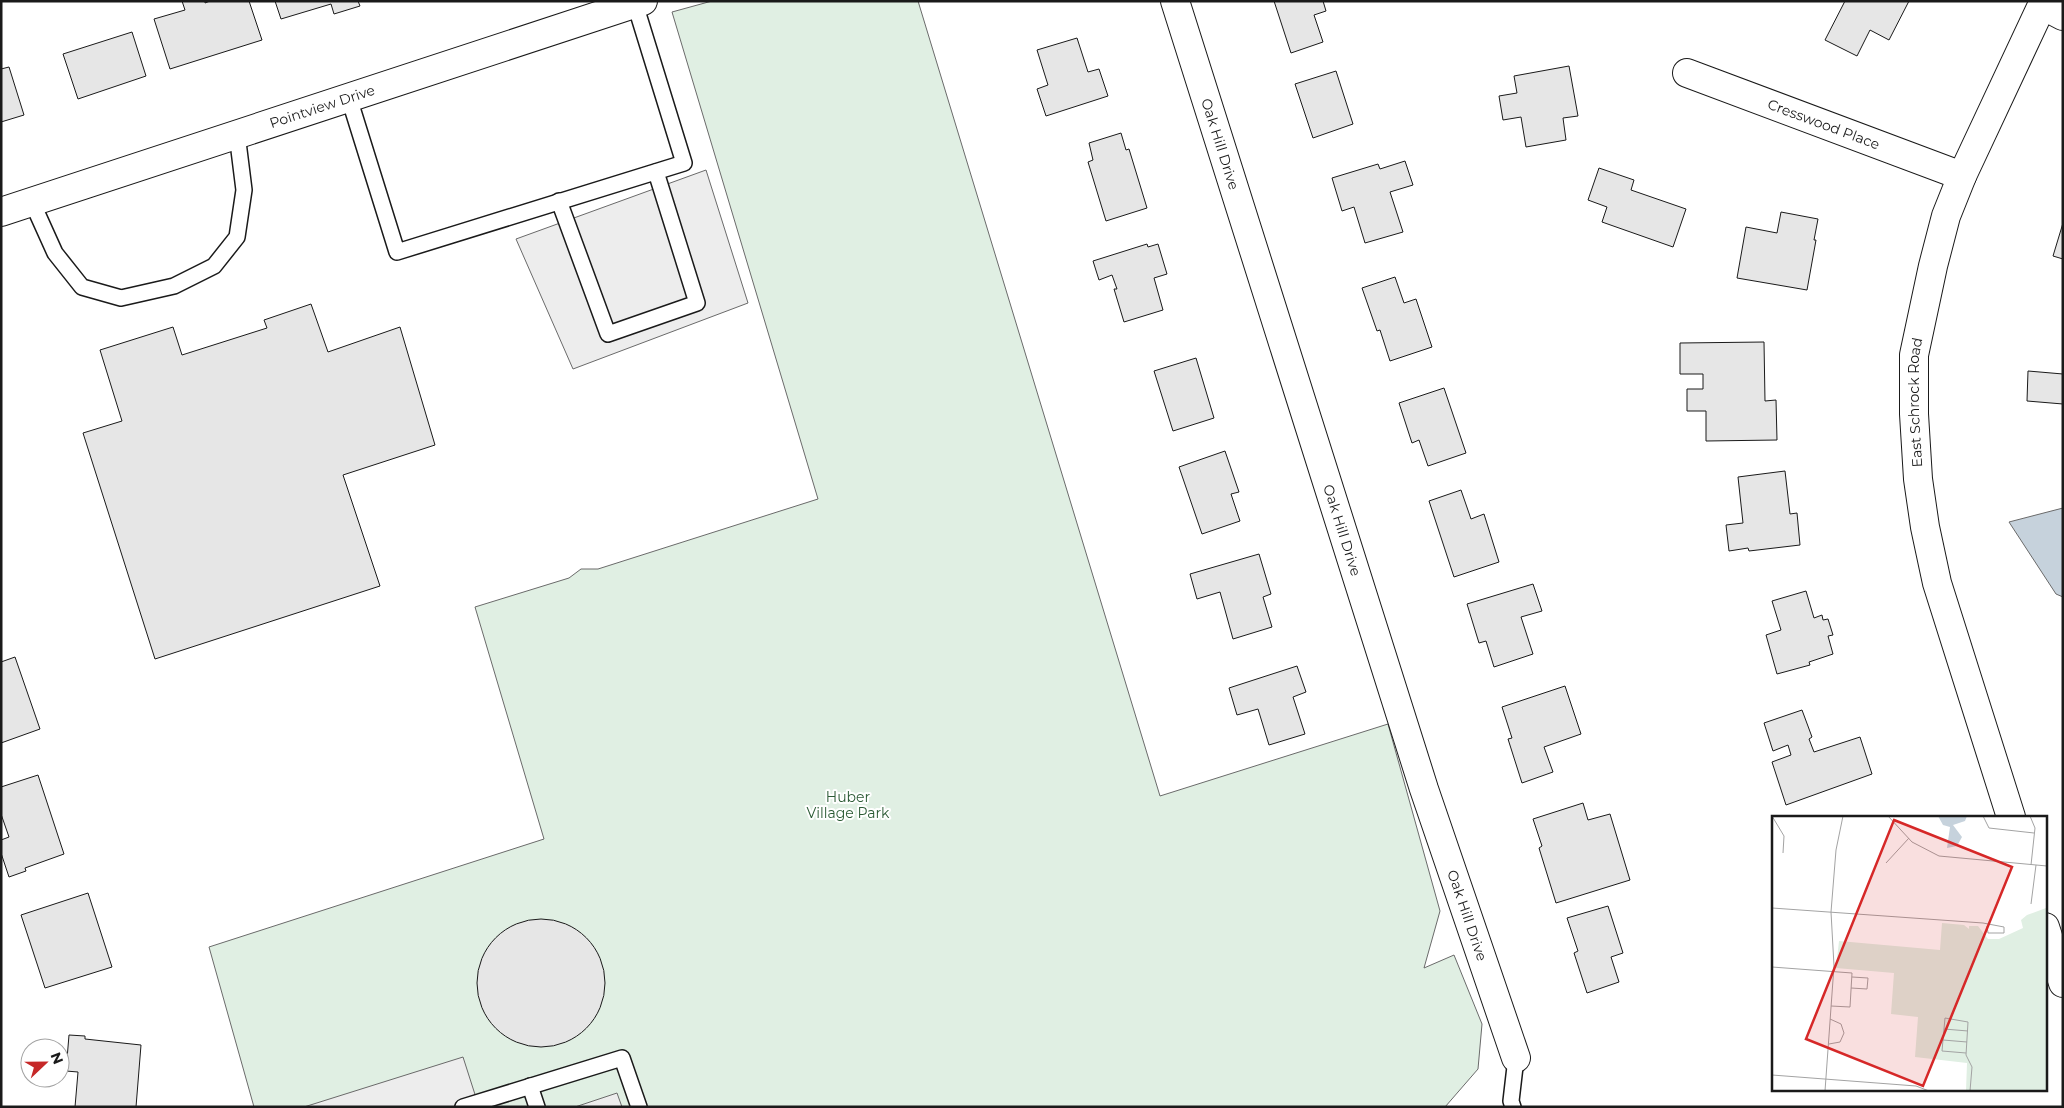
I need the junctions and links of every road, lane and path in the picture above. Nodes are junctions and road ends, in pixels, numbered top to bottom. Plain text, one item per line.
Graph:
1 (1175, 1) edge
2 (638, 2) edge
3 (2050, 7) edge
4 (1687, 73) dead end
5 (349, 98) junction
6 (238, 134) junction
7 (656, 172) junction
8 (1962, 176) junction
9 (560, 201) junction
10 (32, 202) junction
11 (1, 212) edge
12 (2010, 816) edge
13 (2046, 931) edge
14 (2063, 983) edge
15 (1516, 1058) joint
16 (530, 1086) junction
17 (1509, 1105) edge
18 (463, 1107) edge
19 (537, 1107) edge
20 (639, 1107) edge

1 - 15 street, Oak Hill Drive
2 - 5 street, Pointview Drive
2 - 7 lane
3 - 8 street, East Schrock Road
4 - 8 street, Cresswood Place
5 - 6 street, Pointview Drive
5 - 9 lane
6 - 10 street, Pointview Drive
6 - 10 lane
7 - 9 lane
7 - 9 lane
8 - 12 street, East Schrock Road
10 - 11 street, Pointview Drive
13 - 14 street
15 - 17 lane
16 - 18 lane
16 - 19 lane
16 - 20 lane

